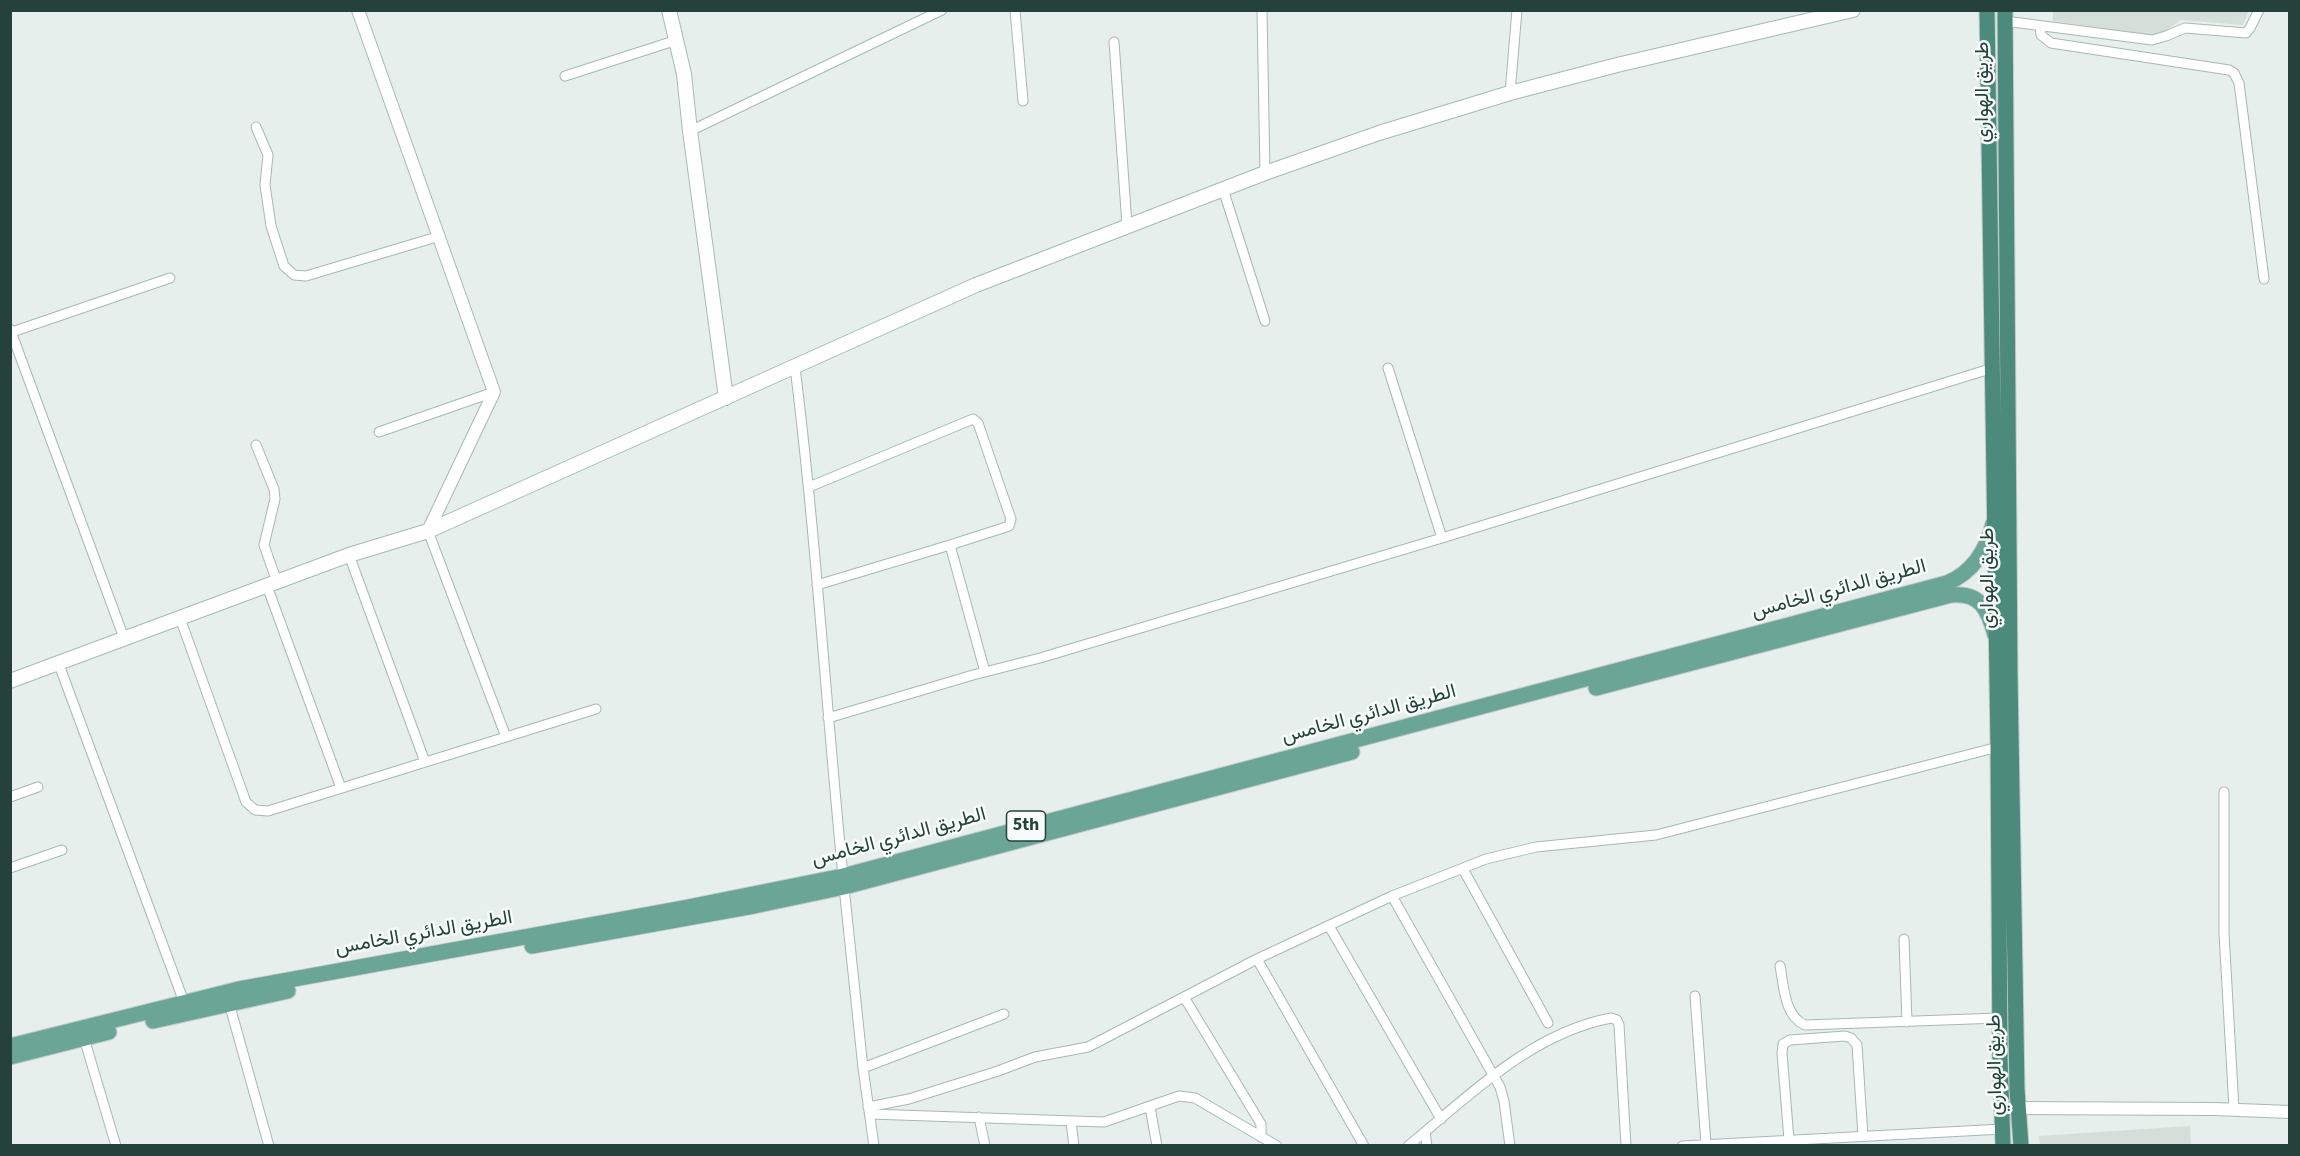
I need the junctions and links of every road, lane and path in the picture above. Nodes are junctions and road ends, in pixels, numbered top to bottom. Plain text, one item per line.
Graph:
1 (358, 10) edge
2 (669, 10) edge
3 (942, 10) edge
4 (1015, 10) edge
5 (1262, 10) edge
6 (1517, 10) edge
7 (1853, 10) edge
8 (2259, 10) edge
9 (1986, 12) edge
10 (2005, 16) edge
11 (2040, 26) junction
12 (677, 40) junction
13 (1114, 42) dead end
14 (565, 76) dead end
15 (1510, 93) junction
16 (1023, 101) dead end
17 (256, 127) dead end
18 (690, 131) junction
19 (1265, 173) junction
20 (1223, 189) junction
21 (1127, 225) junction
22 (440, 236) junction
23 (170, 279) dead end
24 (2264, 279) dead end
25 (1999, 289) junction
26 (1265, 321) dead end
27 (11, 331) edge
28 (795, 367) junction
29 (1388, 368) dead end
30 (1993, 369) junction
31 (494, 392) junction
32 (726, 398) junction
33 (379, 432) dead end
34 (256, 445) dead end
35 (809, 487) junction
36 (1994, 515) junction
37 (428, 531) junction
38 (1442, 538) junction
39 (950, 545) junction
40 (349, 555) junction
41 (272, 584) junction
42 (817, 585) junction
43 (180, 618) junction
44 (124, 638) junction
45 (1996, 641) junction
46 (58, 662) junction
47 (985, 672) junction
48 (10, 681) edge
49 (1533, 699) junction
50 (596, 709) dead end
51 (828, 718) junction
52 (506, 737) junction
53 (1998, 747) junction
54 (425, 762) junction
55 (38, 787) dead end
56 (341, 788) junction
57 (2224, 792) dead end
58 (10, 797) edge
59 (62, 850) dead end
60 (10, 868) edge
61 (1462, 869) junction
62 (844, 881) junction
63 (1392, 896) junction
64 (1329, 926) junction
65 (1904, 939) dead end
66 (1257, 959) junction
67 (1780, 966) dead end
68 (1695, 996) dead end
69 (1184, 997) junction
70 (184, 1002) junction
71 (229, 1003) junction
72 (1004, 1014) dead end
73 (1999, 1018) junction
74 (1906, 1022) junction
75 (1548, 1023) dead end
76 (84, 1038) junction
77 (52, 1041) junction
78 (10, 1046) edge
79 (10, 1057) edge
80 (863, 1068) junction
81 (1494, 1076) junction
82 (1150, 1107) junction
83 (2002, 1108) junction
84 (2018, 1108) junction
85 (2234, 1109) junction
86 (869, 1111) junction
87 (2289, 1112) edge
88 (979, 1118) junction
89 (1441, 1119) junction
90 (1071, 1122) junction
91 (2003, 1129) junction
92 (1425, 1132) junction
93 (1863, 1136) junction
94 (1261, 1137) junction
95 (1790, 1140) junction
96 (1706, 1144) junction
97 (116, 1146) edge
98 (269, 1146) edge
99 (874, 1146) edge
100 (985, 1146) edge
101 (1074, 1146) edge
102 (1156, 1146) edge
103 (1276, 1146) edge
104 (1364, 1146) edge
105 (1408, 1146) edge
106 (1427, 1146) edge
107 (1510, 1146) edge
108 (1626, 1146) edge
109 (1682, 1146) edge
110 (2003, 1146) edge
111 (2021, 1146) edge

1 - 22 street
2 - 12 main road
3 - 18 street
4 - 16 street
5 - 19 street
6 - 15 street
7 - 15 main road
8 - 11 street
9 - 25 highway, طريق الهواري
10 - 11 street
10 - 25 highway, طريق الهواري
11 - 24 street
12 - 14 street
12 - 18 main road
13 - 21 street
15 - 19 main road
17 - 22 street
18 - 32 main road
19 - 20 main road
20 - 21 main road
20 - 26 street
21 - 28 main road
22 - 31 street
23 - 27 street
25 - 30 highway, طريق الهواري
25 - 84 highway, طريق الهواري
27 - 44 street
28 - 32 main road
28 - 35 street
29 - 38 street
30 - 36 highway, طريق الهواري
30 - 38 street
31 - 33 street
31 - 37 street
32 - 37 main road
34 - 41 street
35 - 39 street
35 - 42 street
36 - 45 highway, طريق الهواري
36 - 49 main road, الطريق الدائري الخامس / 5th
37 - 40 main road
37 - 52 street
38 - 47 street
39 - 42 street
39 - 47 street
40 - 41 main road
40 - 54 street
41 - 43 main road
41 - 56 street
42 - 51 street
43 - 44 main road
43 - 56 street
44 - 46 main road
45 - 49 main road, الطريق الدائري الخامس / 5th
45 - 53 highway, طريق الهواري
46 - 48 main road
46 - 70 street
47 - 51 street
49 - 62 main road, الطريق الدائري الخامس / 5th
50 - 52 street
51 - 62 street
52 - 54 street
53 - 61 street
53 - 73 highway, طريق الهواري
54 - 56 street
55 - 58 street
57 - 85 street
59 - 60 street
61 - 63 street
61 - 75 street
62 - 70 main road, الطريق الدائري الخامس / 5th
62 - 71 main road, الطريق الدائري الخامس / 5th
62 - 80 street
63 - 64 street
63 - 81 street
64 - 66 street
64 - 89 street
65 - 74 street
66 - 69 street
66 - 104 street
67 - 74 street
68 - 96 street
69 - 86 street
69 - 94 street
70 - 77 main road, الطريق الدائري الخامس / 5th
71 - 76 main road, الطريق الدائري الخامس / 5th
71 - 98 street
72 - 80 street
73 - 74 street
73 - 83 highway, طريق الهواري
76 - 77 main road, الطريق الدائري الخامس / 5th
76 - 97 street
77 - 78 main road, الطريق الدائري الخامس / 5th
77 - 79 main road, الطريق الدائري الخامس / 5th
80 - 86 street
81 - 89 street
81 - 107 street
81 - 108 street
82 - 90 street
82 - 94 street
82 - 102 street
83 - 84 street
83 - 91 highway, طريق الهواري
84 - 85 street
84 - 111 highway, طريق الهواري
85 - 87 street
86 - 88 street
86 - 99 street
88 - 90 street
88 - 100 street
89 - 92 street
90 - 101 street
91 - 93 street
91 - 110 highway, طريق الهواري
92 - 105 street
92 - 106 street
93 - 95 street
93 - 95 street
94 - 103 street
95 - 96 street
96 - 109 street

